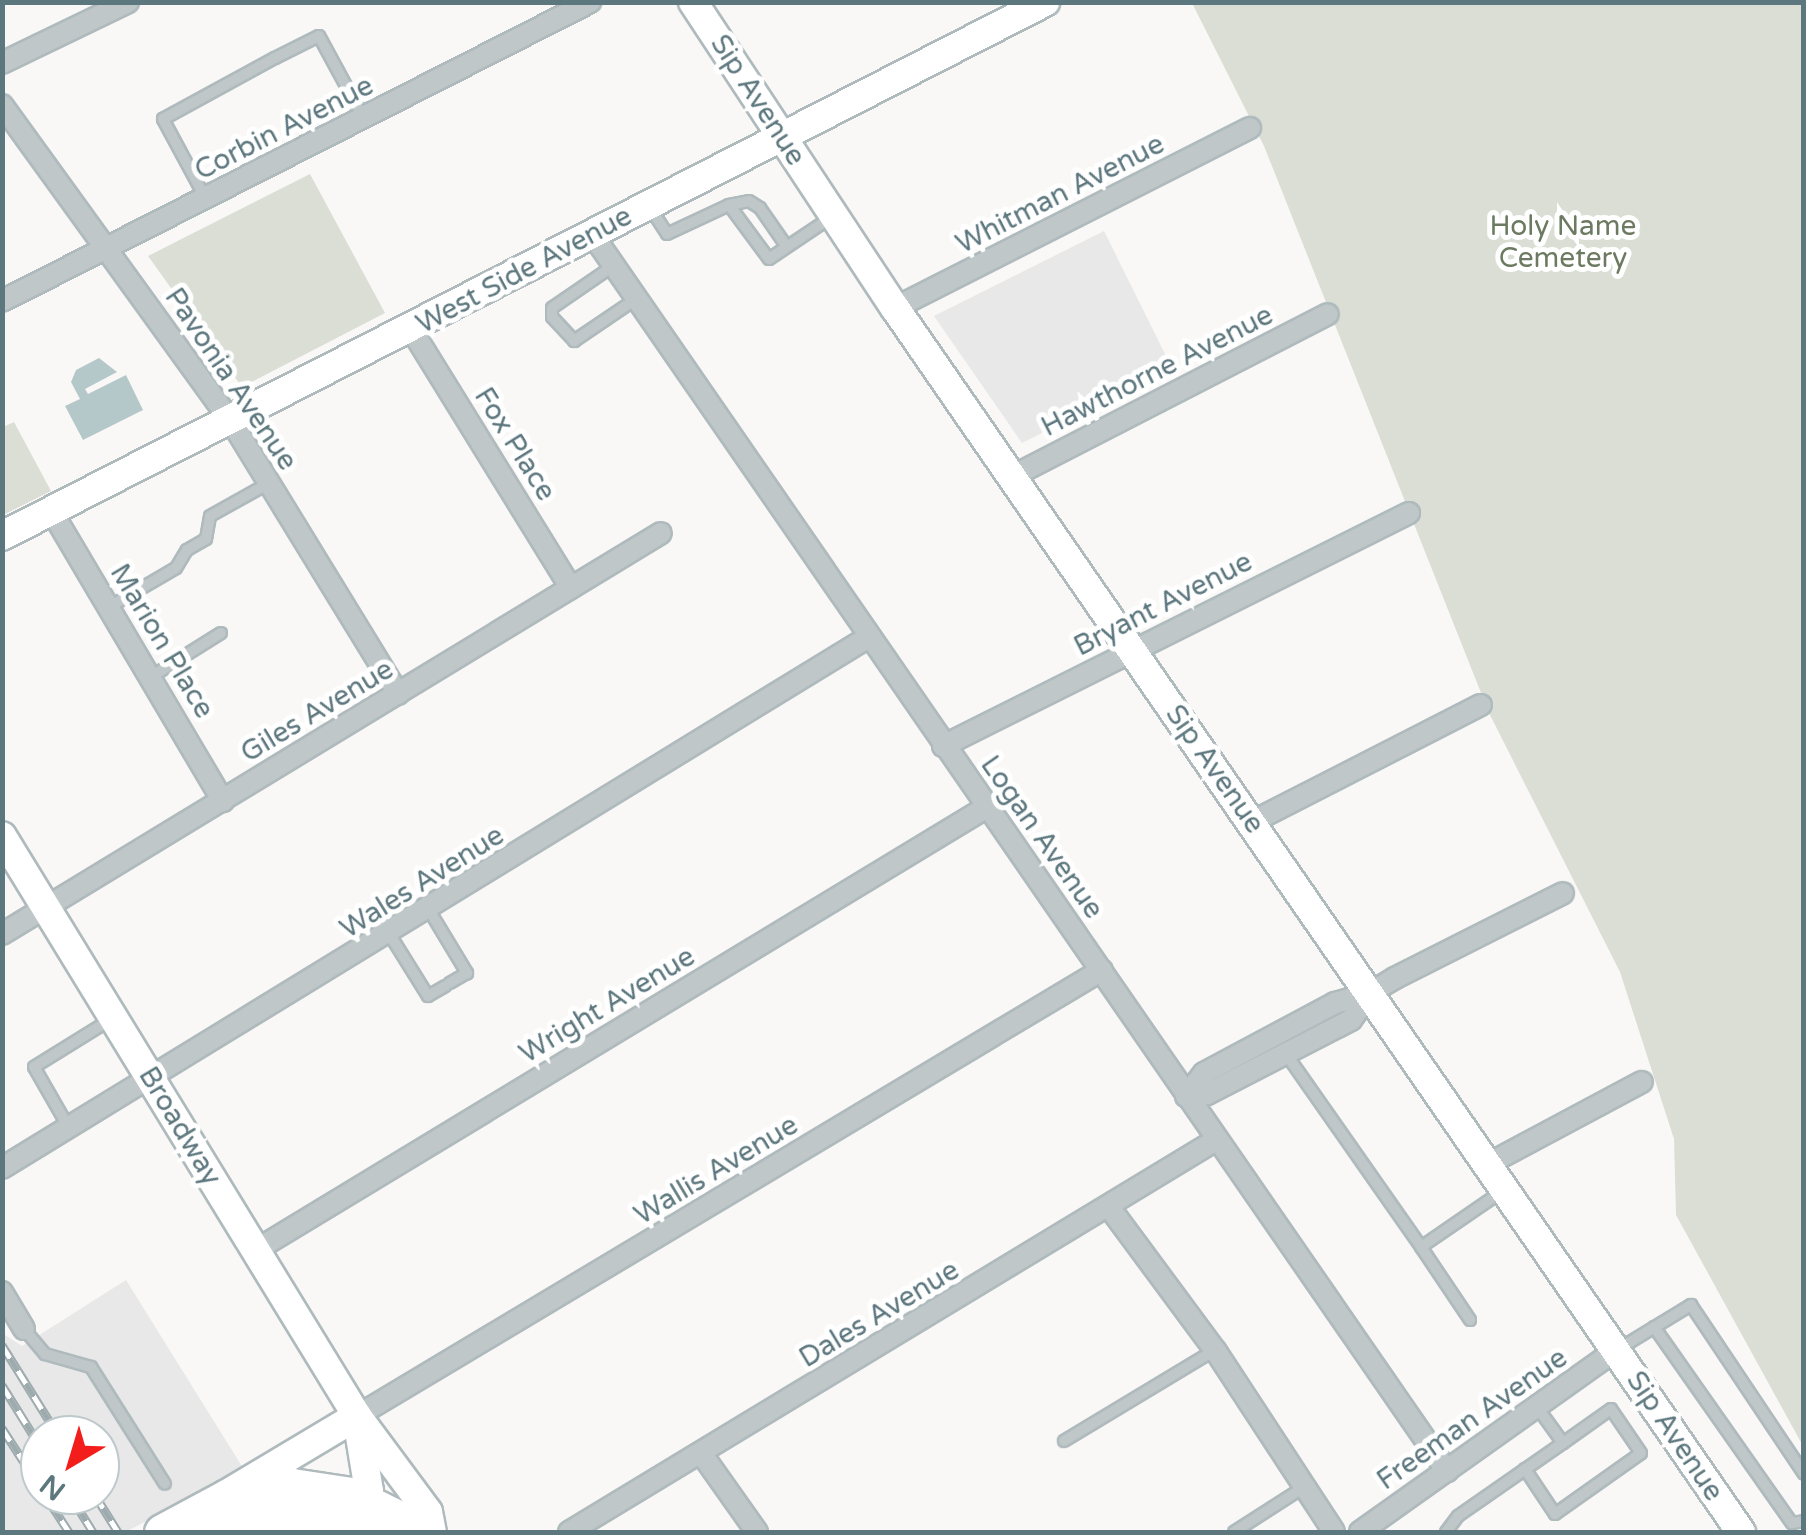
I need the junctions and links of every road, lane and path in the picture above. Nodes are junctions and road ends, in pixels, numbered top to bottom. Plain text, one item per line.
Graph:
1 (128, 2) edge
2 (590, 2) edge
3 (693, 2) edge
4 (1045, 2) edge
5 (2, 63) edge
6 (2, 106) edge
7 (364, 118) junction
8 (1250, 128) dead end
9 (782, 138) junction
10 (206, 199) junction
11 (648, 205) junction
12 (729, 205) junction
13 (832, 216) junction
14 (592, 234) junction
15 (788, 247) junction
16 (108, 248) junction
17 (613, 266) junction
18 (636, 298) junction
19 (2, 301) edge
20 (895, 308) junction
21 (1328, 314) dead end
22 (411, 330) junction
23 (231, 421) junction
24 (1012, 476) junction
25 (269, 483) junction
26 (52, 512) junction
27 (1409, 513) dead end
28 (660, 534) dead end
29 (2, 536) edge
30 (571, 588) junction
31 (110, 606) junction
32 (221, 634) dead end
33 (867, 638) junction
34 (1132, 650) junction
35 (154, 675) junction
36 (398, 694) junction
37 (1481, 705) dead end
38 (944, 746) junction
39 (222, 800) junction
40 (987, 806) junction
41 (1252, 822) junction
42 (2, 836) edge
43 (1563, 892) dead end
44 (46, 907) junction
45 (429, 910) junction
46 (2, 934) edge
47 (390, 934) junction
48 (1102, 970) junction
49 (1370, 993) junction
50 (114, 1018) junction
51 (1285, 1053) junction
52 (151, 1079) junction
53 (1642, 1082) dead end
54 (1186, 1096) junction
55 (69, 1128) junction
56 (1216, 1140) junction
57 (1490, 1163) junction
58 (2, 1168) edge
59 (1506, 1188) junction
60 (1109, 1207) junction
61 (1421, 1247) junction
62 (256, 1250) junction
63 (2, 1292) edge
64 (1470, 1320) dead end
65 (1654, 1328) junction
66 (24, 1329) joint
67 (1215, 1350) junction
68 (1616, 1350) junction
69 (1537, 1408) junction
70 (357, 1416) junction
71 (1064, 1441) dead end
72 (1563, 1442) junction
73 (701, 1453) junction
74 (393, 1456) junction
75 (1525, 1469) junction
76 (1447, 1471) junction
77 (1804, 1474) edge
78 (165, 1484) dead end
79 (1304, 1487) junction
80 (210, 1517) edge
81 (371, 1518) edge
82 (1804, 1521) edge
83 (264, 1524) edge
84 (162, 1532) edge
85 (429, 1532) edge
86 (569, 1532) edge
87 (757, 1532) edge
88 (1234, 1532) edge
89 (1334, 1532) edge
90 (1360, 1532) edge
91 (1446, 1532) edge
92 (1741, 1532) edge

1 - 5 street
2 - 7 street, Corbin Avenue
3 - 9 street, Sip Avenue
4 - 9 street, West Side Avenue
6 - 16 street, Pavonia Avenue
7 - 10 street, Corbin Avenue
7 - 10 lane
8 - 20 street, Whitman Avenue
9 - 11 street, West Side Avenue
9 - 13 street, Sip Avenue
10 - 16 street, Corbin Avenue
11 - 12 lane
11 - 14 street, West Side Avenue
12 - 15 lane
12 - 15 lane
13 - 15 lane
13 - 20 street, Sip Avenue
14 - 17 street, Logan Avenue
14 - 22 street, West Side Avenue
16 - 19 street, Corbin Avenue
16 - 23 street, Pavonia Avenue
17 - 18 street, Logan Avenue
17 - 18 lane
18 - 33 street, Logan Avenue
20 - 24 street, Sip Avenue
21 - 24 street, Hawthorne Avenue
22 - 23 street, West Side Avenue
22 - 30 street, Fox Place
23 - 25 street, Pavonia Avenue
23 - 26 street, West Side Avenue
24 - 34 street, Sip Avenue
25 - 31 lane
25 - 36 street, Pavonia Avenue
26 - 29 street, West Side Avenue
26 - 31 street, Marion Place
27 - 34 street, Bryant Avenue
28 - 30 street, Giles Avenue
30 - 36 street, Giles Avenue
31 - 35 street, Marion Place
32 - 35 lane
33 - 38 street, Logan Avenue
33 - 45 street, Wales Avenue
34 - 38 street, Bryant Avenue
34 - 41 street, Sip Avenue
35 - 39 street, Marion Place
36 - 39 street, Giles Avenue
37 - 41 street
38 - 40 street, Logan Avenue
39 - 44 street, Giles Avenue
40 - 48 street, Logan Avenue
40 - 62 street, Wright Avenue
41 - 49 street, Sip Avenue
42 - 44 street, Broadway
43 - 49 street
44 - 46 street, Giles Avenue
44 - 50 street, Broadway
45 - 47 street, Wales Avenue
45 - 47 lane
47 - 52 street, Wales Avenue
48 - 54 street, Logan Avenue
48 - 70 street, Wallis Avenue
49 - 51 street
49 - 54 street
49 - 57 street, Sip Avenue
50 - 52 street, Broadway
50 - 55 lane
51 - 54 street
51 - 61 lane
52 - 55 street, Wales Avenue
52 - 62 street, Broadway
53 - 57 street
54 - 56 street, Logan Avenue
55 - 58 street, Wales Avenue
56 - 60 street, Dales Avenue
56 - 76 street, Logan Avenue
57 - 59 street, Sip Avenue
59 - 61 lane
59 - 68 street, Sip Avenue
60 - 67 street
60 - 73 street, Dales Avenue
61 - 64 lane
62 - 70 street, Broadway
63 - 66 street
65 - 68 lane
65 - 77 lane
65 - 82 lane
66 - 78 lane
67 - 71 lane
67 - 79 street
68 - 69 street, Freeman Avenue
68 - 92 street, Sip Avenue
69 - 72 lane
69 - 76 street, Freeman Avenue
70 - 74 street, Broadway
70 - 80 street
70 - 81 street, Broadway
72 - 75 lane
72 - 75 lane
73 - 86 street, Dales Avenue
73 - 87 street
74 - 81 street
74 - 85 street, Broadway
75 - 91 lane
76 - 90 street, Freeman Avenue
79 - 88 lane
79 - 89 street
80 - 81 highway
80 - 83 highway
80 - 84 highway
81 - 83 highway
81 - 85 highway

